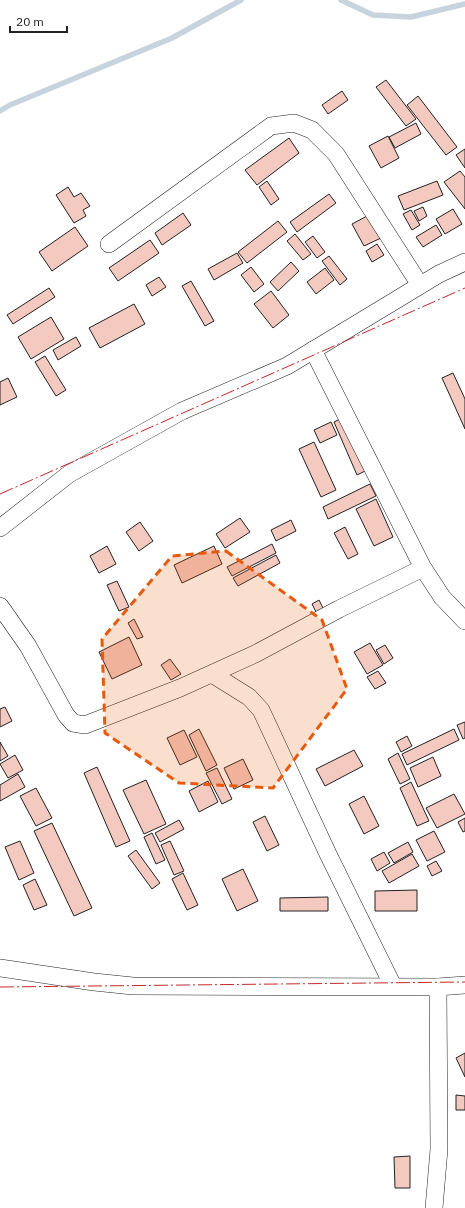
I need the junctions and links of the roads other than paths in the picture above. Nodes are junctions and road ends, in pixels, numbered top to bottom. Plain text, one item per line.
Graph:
1 (109, 244) dead end
2 (465, 262) edge
3 (420, 285) junction
4 (313, 350) junction
5 (0, 528) edge
6 (423, 568) junction
7 (0, 606) edge
8 (465, 620) edge
9 (212, 674) junction
10 (0, 968) edge
11 (465, 985) edge
12 (393, 986) junction
13 (438, 987) junction
14 (434, 1208) edge

1 - 3 street
2 - 3 street
3 - 4 street
4 - 5 street
4 - 6 street
6 - 8 street
6 - 9 street
7 - 9 street
9 - 12 street
10 - 12 street
11 - 13 street
12 - 13 street
13 - 14 street

